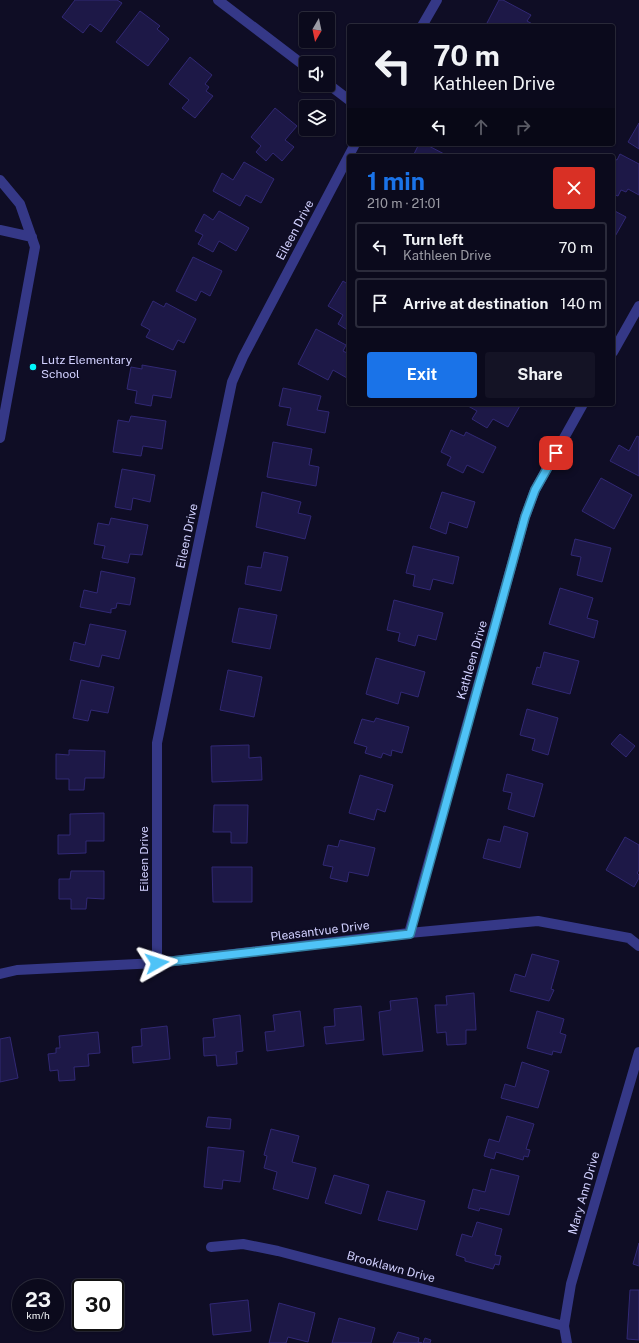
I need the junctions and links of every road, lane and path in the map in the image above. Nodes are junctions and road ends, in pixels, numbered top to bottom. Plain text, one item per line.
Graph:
1 (218, 0) edge
2 (437, 0) edge
3 (423, 24) edge
4 (299, 62) edge
5 (335, 89) edge
6 (347, 98) edge
7 (347, 159) edge
8 (0, 180) edge
9 (0, 230) edge
10 (32, 237) junction
11 (639, 306) edge
12 (615, 348) edge
13 (583, 406) edge
14 (0, 438) edge
15 (410, 934) junction
16 (639, 946) edge
17 (157, 963) junction
18 (0, 974) edge
19 (639, 1052) edge
20 (210, 1247) dead end
21 (564, 1326) junction
22 (567, 1343) edge

1 - 4 street
2 - 3 street
5 - 6 street
7 - 17 street, Eileen Drive
8 - 10 street
9 - 10 street
10 - 14 street
11 - 12 street
13 - 15 street, Kathleen Drive
15 - 16 street, Pleasantvue Drive
15 - 17 street, Pleasantvue Drive
17 - 18 street, Pleasantvue Drive
19 - 21 street, Mary Ann Drive
20 - 21 street, Brooklawn Drive
21 - 22 street, Mary Ann Drive

